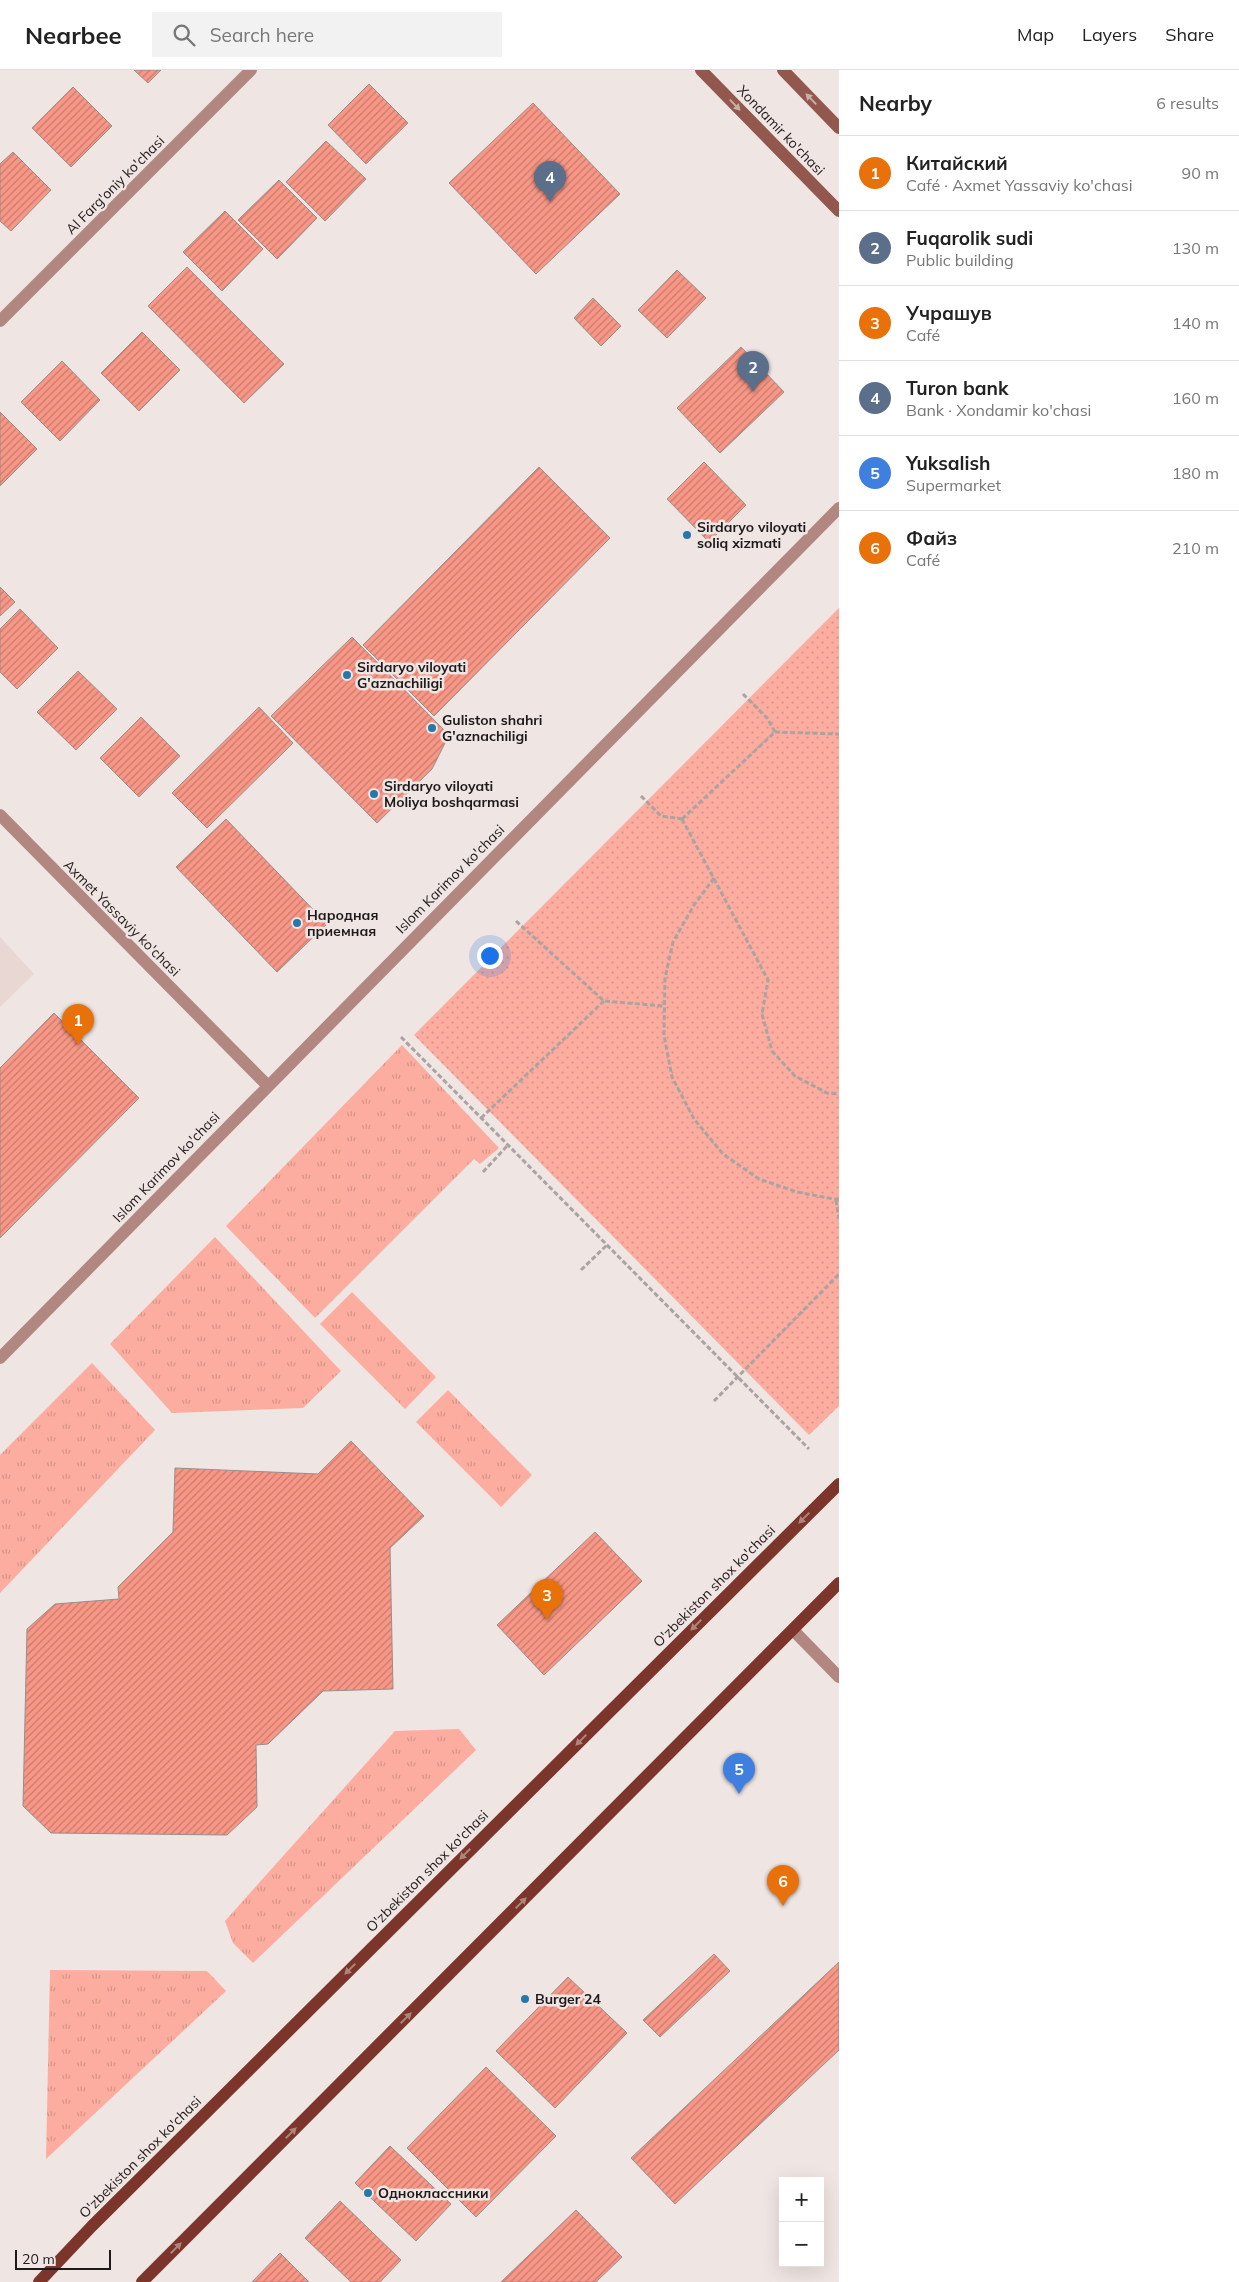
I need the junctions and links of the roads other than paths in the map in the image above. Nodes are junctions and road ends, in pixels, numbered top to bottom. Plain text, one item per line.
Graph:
1 (252, 70) edge
2 (701, 70) edge
3 (783, 70) edge
4 (839, 128) edge
5 (839, 211) edge
6 (0, 321) edge
7 (839, 508) edge
8 (0, 815) edge
9 (267, 1085) junction
10 (0, 1358) edge
11 (839, 1484) edge
12 (839, 1583) edge
13 (793, 1630) junction
14 (839, 1677) edge
15 (39, 2282) edge
16 (142, 2282) edge

1 - 6 street, Al Farg'oniy ko'chasi
2 -> 5 main road, Xondamir ko'chasi
4 -> 3 main road
7 - 9 street, Islom Karimov ko'chasi
8 - 9 street, Axmet Yassaviy ko'chasi
9 - 10 street, Islom Karimov ko'chasi
11 -> 15 main road, O'zbekiston shox ko'chasi
12 - 13 main road
13 - 14 street
16 -> 13 main road

